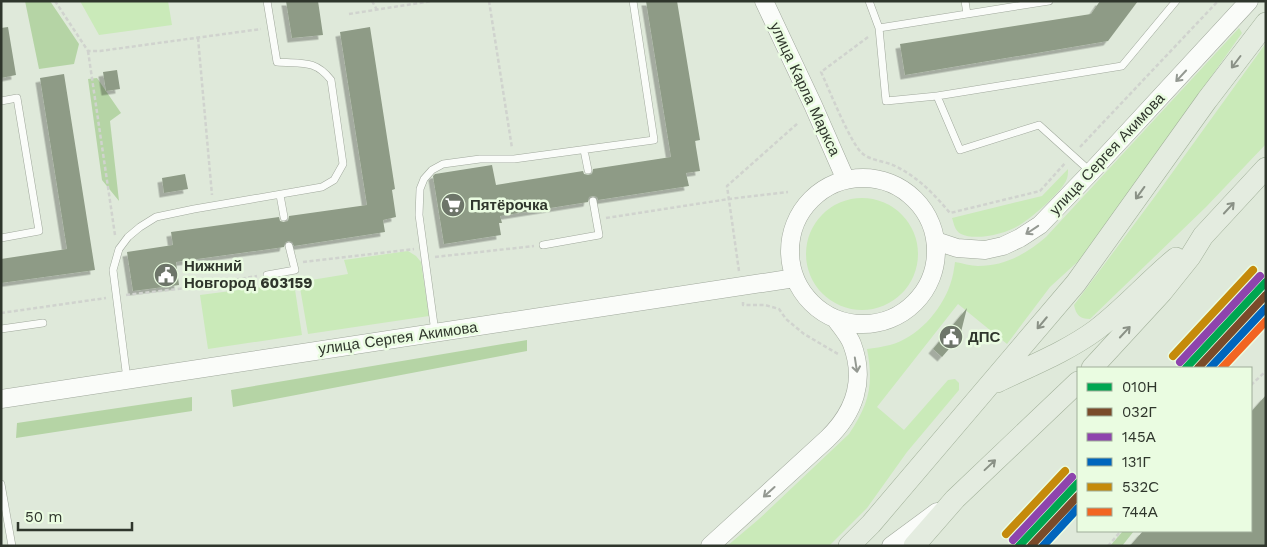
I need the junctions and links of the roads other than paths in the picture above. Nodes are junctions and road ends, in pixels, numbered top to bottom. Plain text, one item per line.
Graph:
1 (267, 1) edge
2 (633, 1) edge
3 (764, 1) edge
4 (869, 1) edge
5 (965, 1) edge
6 (1049, 1) edge
7 (1176, 1) edge
8 (1249, 1) edge
9 (967, 14) junction
10 (1266, 24) edge
11 (879, 28) junction
12 (937, 96) junction
13 (1, 101) edge
14 (584, 150) junction
15 (1266, 168) edge
16 (588, 170) dead end
17 (1091, 172) junction
18 (845, 178) junction
19 (280, 194) junction
20 (593, 201) dead end
21 (284, 217) dead end
22 (1203, 236) junction
23 (1, 238) edge
24 (936, 241) junction
25 (543, 245) road end
26 (289, 246) dead end
27 (267, 275) road end
28 (795, 278) junction
29 (837, 321) junction
30 (43, 323) dead end
31 (1, 329) edge
32 (435, 332) junction
33 (1093, 367) edge
34 (127, 379) junction
35 (1077, 383) edge
36 (990, 385) junction
37 (1, 399) edge
38 (1, 484) edge
39 (2, 493) edge
40 (955, 499) junction
41 (12, 546) edge
42 (710, 546) edge
43 (849, 546) edge
44 (891, 546) edge
45 (914, 546) edge

1 - 19 lane
2 - 14 lane
3 - 18 street, улица Карла Маркса
4 - 11 lane
5 - 9 lane
6 - 9 lane
7 - 12 lane
8 -> 17 street, улица Сергея Акимова
9 - 11 lane
10 -> 36 main road
11 - 12 lane
12 - 17 lane
13 - 23 lane
14 - 16 lane
14 - 32 lane
22 -> 15 main road
17 -> 24 street, улица Сергея Акимова
18 - 24 street
18 - 28 street
19 - 21 lane
19 - 34 lane
20 - 25 lane
33 -> 22 main road
22 - 36 main road
24 - 29 street
26 - 27 lane
28 - 29 street
28 - 32 street, улица Сергея Акимова
29 -> 42 street
30 - 31 lane
32 - 34 street, улица Сергея Акимова
34 - 37 street, улица Сергея Акимова
40 -> 35 main road
36 - 43 main road
38 - 39 lane
39 - 41 lane
40 - 44 street
40 - 45 main road

